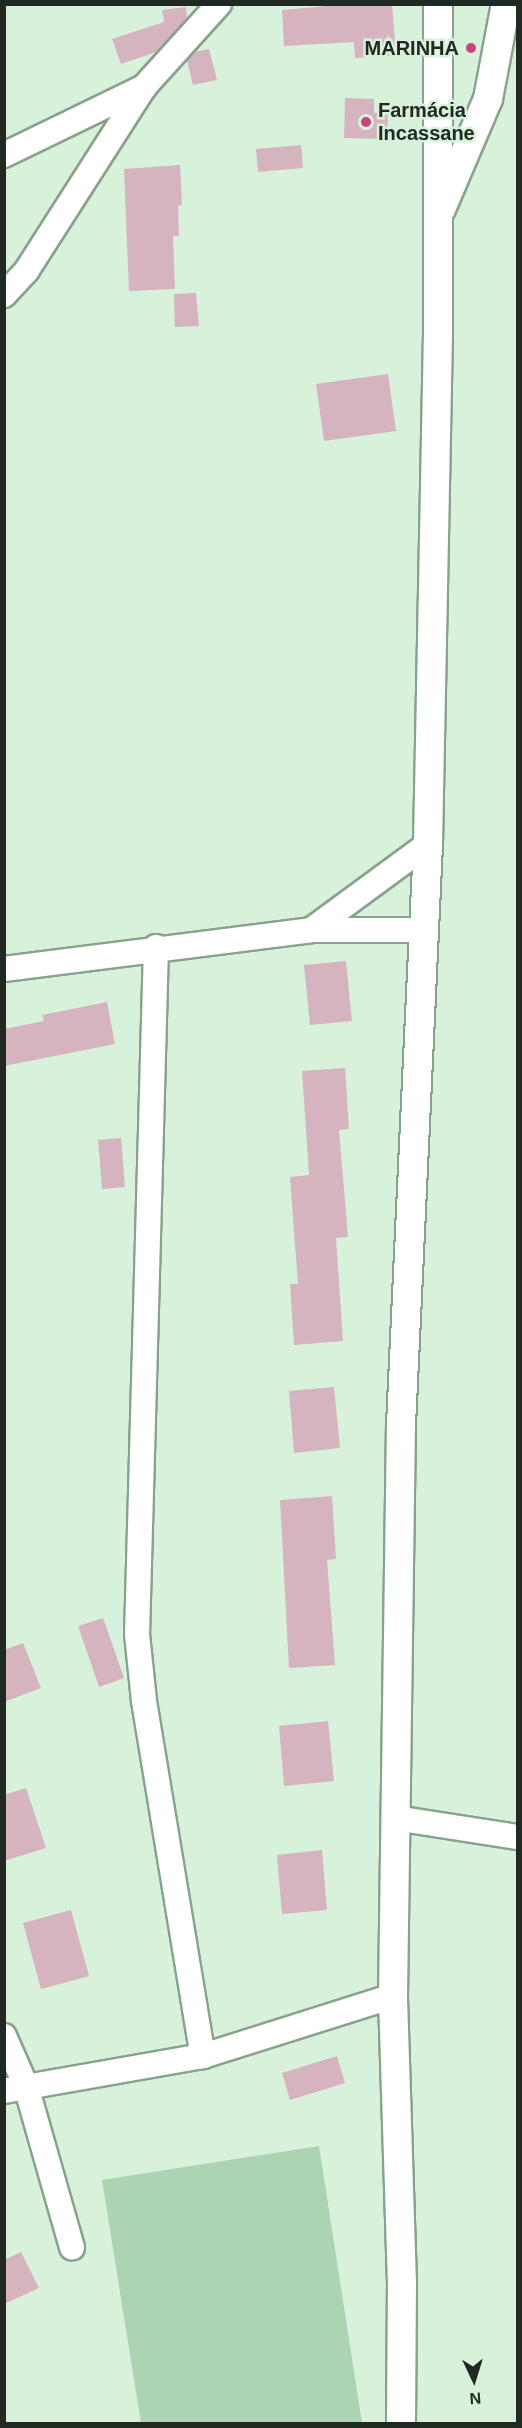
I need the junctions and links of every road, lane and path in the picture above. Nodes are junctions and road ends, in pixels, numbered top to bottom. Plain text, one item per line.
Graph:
1 (219, 4) edge
2 (438, 4) edge
3 (506, 4) edge
4 (144, 87) junction
5 (4, 155) edge
6 (437, 216) junction
7 (4, 295) edge
8 (428, 844) junction
9 (311, 930) junction
10 (424, 930) junction
11 (156, 947) junction
12 (4, 969) edge
13 (395, 1818) junction
14 (518, 1837) edge
15 (393, 1996) junction
16 (4, 2036) edge
17 (203, 2056) junction
18 (15, 2088) edge
19 (72, 2248) dead end
20 (401, 2424) edge

1 - 4 street
2 - 6 street
3 - 6 street
4 - 5 street
4 - 7 street
6 - 8 street
8 - 9 street
8 - 10 street
9 - 10 street
9 - 11 street
10 - 13 street
11 - 12 street
11 - 17 street
13 - 14 street
13 - 15 street
15 - 17 street
15 - 20 street
16 - 18 street
17 - 18 street
18 - 19 street

